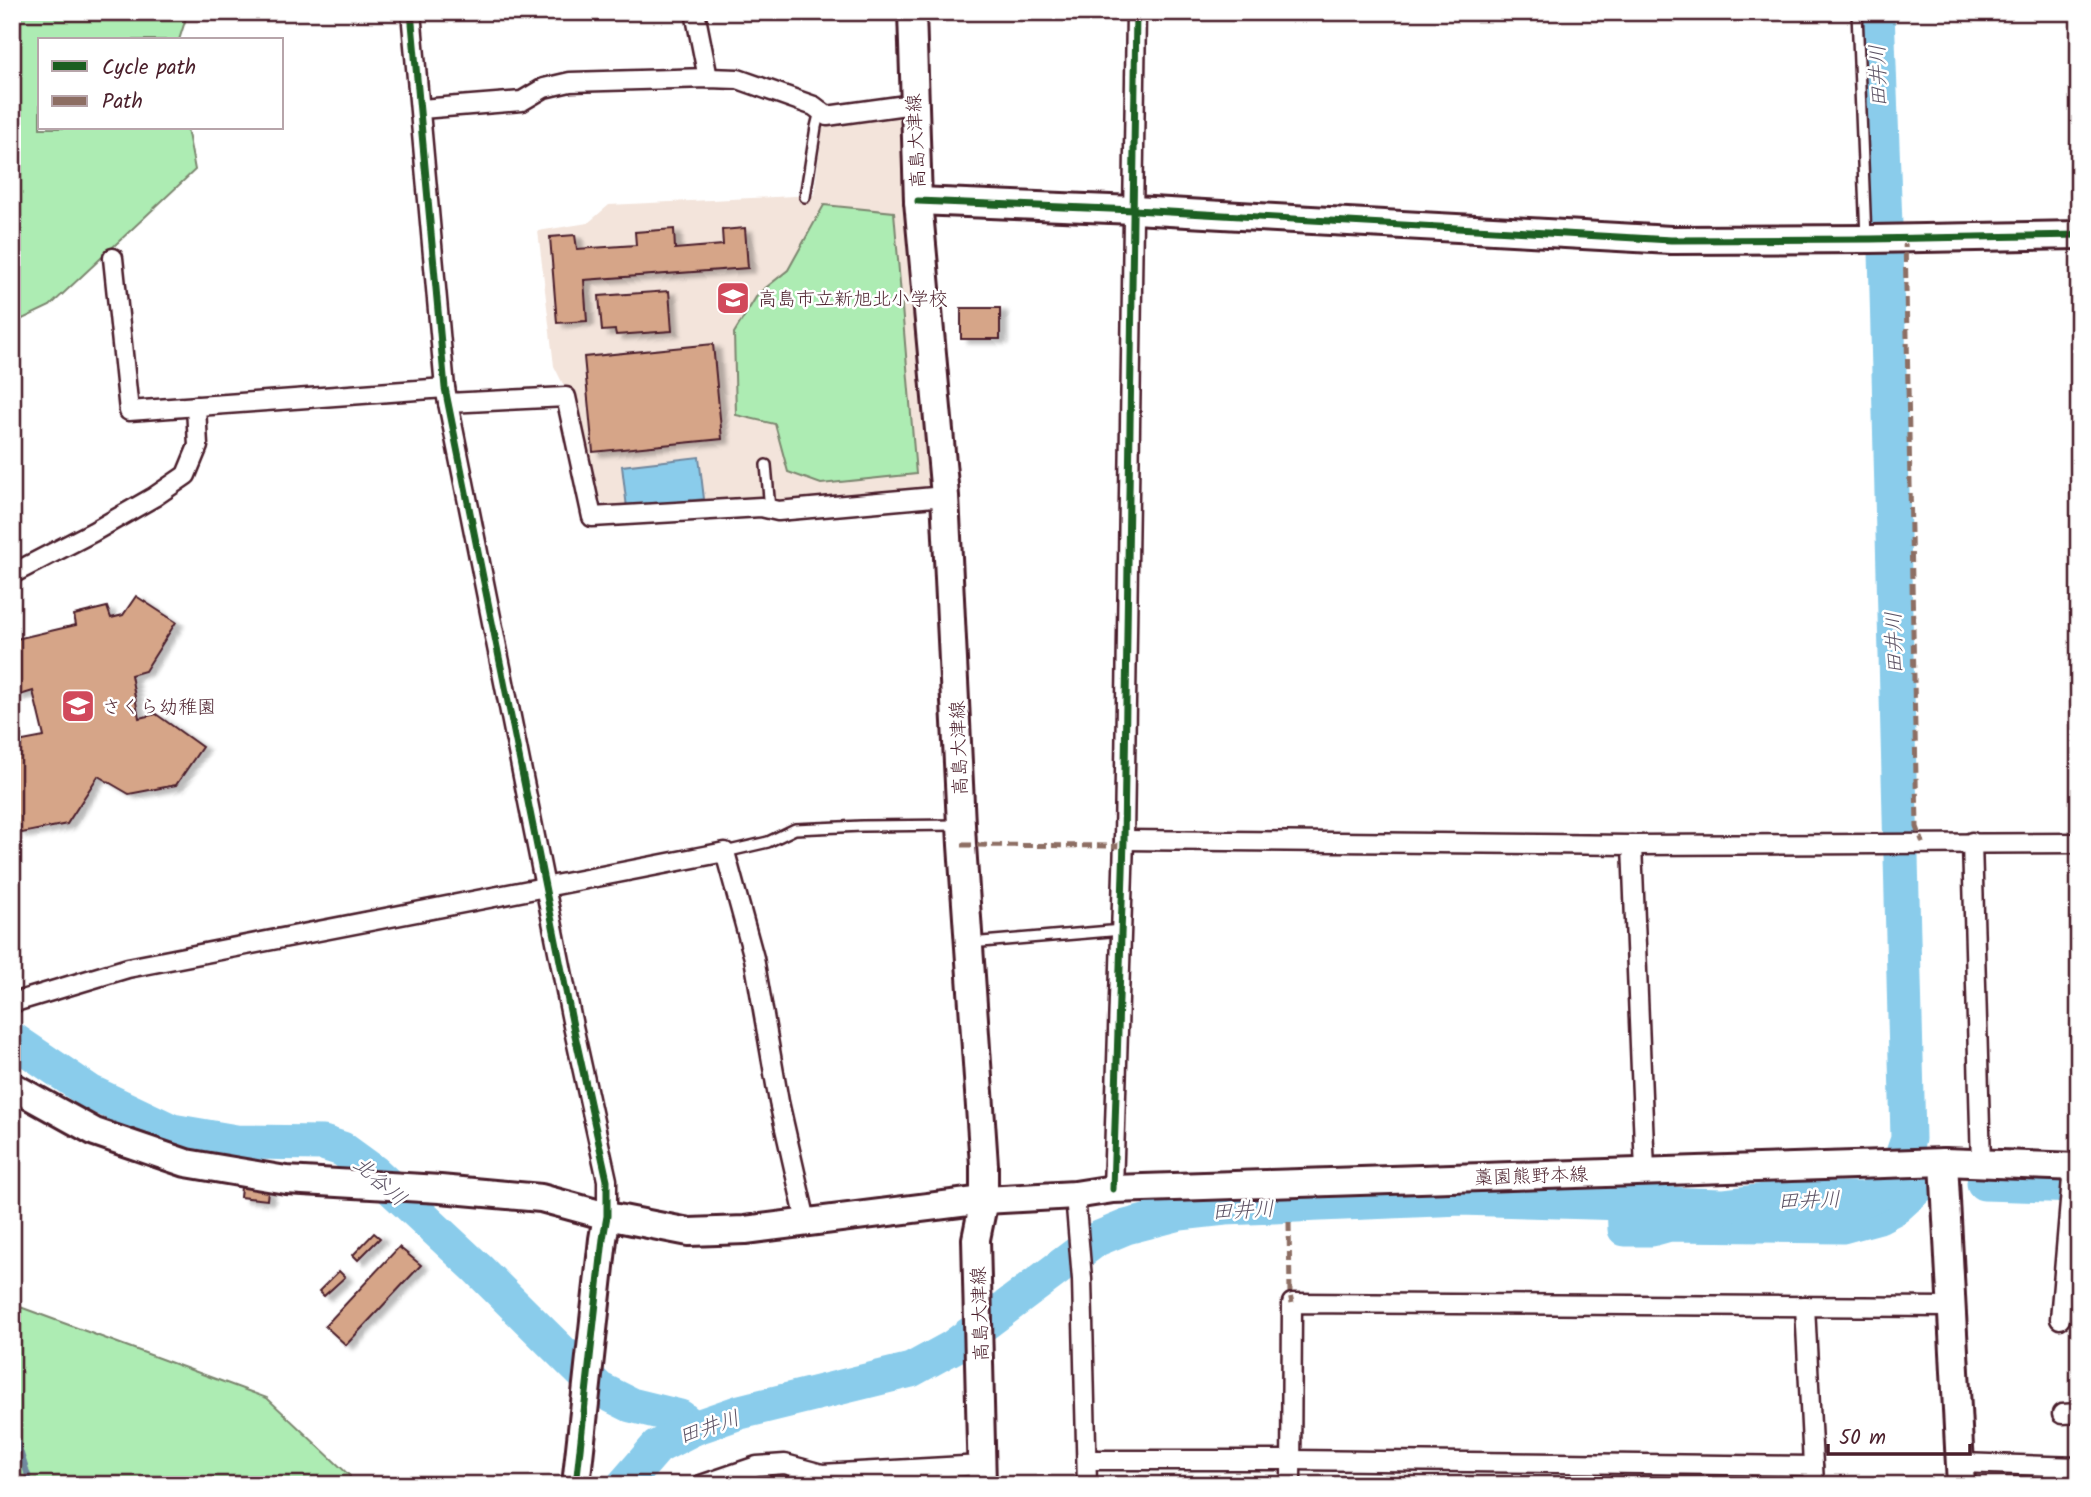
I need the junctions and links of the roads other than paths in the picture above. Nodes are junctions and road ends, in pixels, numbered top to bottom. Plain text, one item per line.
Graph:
1 (411, 12) edge
2 (695, 12) edge
3 (912, 12) edge
4 (1136, 12) edge
5 (1857, 12) edge
6 (708, 78) junction
7 (913, 104) junction
8 (421, 109) junction
9 (820, 111) junction
10 (805, 197) dead end
11 (918, 201) junction
12 (1135, 210) junction
13 (2079, 235) edge
14 (1878, 239) junction
15 (113, 258) dead end
16 (446, 396) junction
17 (196, 406) junction
18 (766, 465) dead end
19 (945, 496) junction
20 (770, 509) junction
21 (12, 574) edge
22 (961, 825) junction
23 (1124, 840) junction
24 (1972, 842) junction
25 (2079, 843) edge
26 (1632, 845) junction
27 (724, 852) junction
28 (546, 887) junction
29 (1122, 930) junction
30 (968, 943) junction
31 (12, 1003) edge
32 (12, 1086) edge
33 (1933, 1163) junction
34 (1981, 1164) junction
35 (1645, 1171) junction
36 (2073, 1177) edge
37 (1113, 1189) junction
38 (1075, 1195) junction
39 (984, 1200) junction
40 (607, 1216) junction
41 (806, 1221) junction
42 (1805, 1306) junction
43 (1952, 1307) junction
44 (2060, 1319) dead end
45 (1087, 1460) junction
46 (1291, 1460) junction
47 (1813, 1466) junction
48 (2079, 1467) edge
49 (1960, 1474) edge
50 (982, 1475) edge
51 (576, 1485) edge
52 (701, 1485) edge
53 (1087, 1485) edge
54 (1291, 1485) edge
55 (1814, 1485) edge

1 - 8 street
2 - 6 street
3 - 7 street, 高島大津線
4 - 12 street
5 - 14 lane
6 - 8 street
6 - 9 street
7 - 9 street
7 - 11 street, 高島大津線
8 - 16 street
9 - 10 lane
11 - 12 street
11 - 19 street, 高島大津線
12 - 14 street
12 - 23 street
13 - 14 street
15 - 17 street
16 - 17 street
16 - 20 street
16 - 28 street
17 - 21 street
18 - 20 lane
19 - 20 street
19 - 22 street, 高島大津線
22 - 27 lane
22 - 30 street, 高島大津線
23 - 26 street
23 - 29 street
24 - 25 street
24 - 26 street
24 - 34 street
26 - 35 street
27 - 28 street
27 - 41 street
28 - 31 street
28 - 40 street
29 - 30 lane
29 - 37 street
30 - 39 street, 高島大津線
32 - 40 street, 藁園熊野本線
33 - 34 street, 藁園熊野本線
33 - 35 street, 藁園熊野本線
33 - 43 street
34 - 36 street, 藁園熊野本線
35 - 37 street, 藁園熊野本線
36 - 44 street
37 - 38 street, 藁園熊野本線
38 - 39 street, 藁園熊野本線
38 - 45 street
39 - 41 street, 藁園熊野本線
39 - 50 street, 高島大津線
40 - 41 street, 藁園熊野本線
40 - 51 street
42 - 43 street
42 - 46 street
42 - 47 street
43 - 49 street
45 - 46 street
45 - 53 street
46 - 47 street
46 - 54 street
47 - 55 street
48 - 49 street
50 - 52 street

